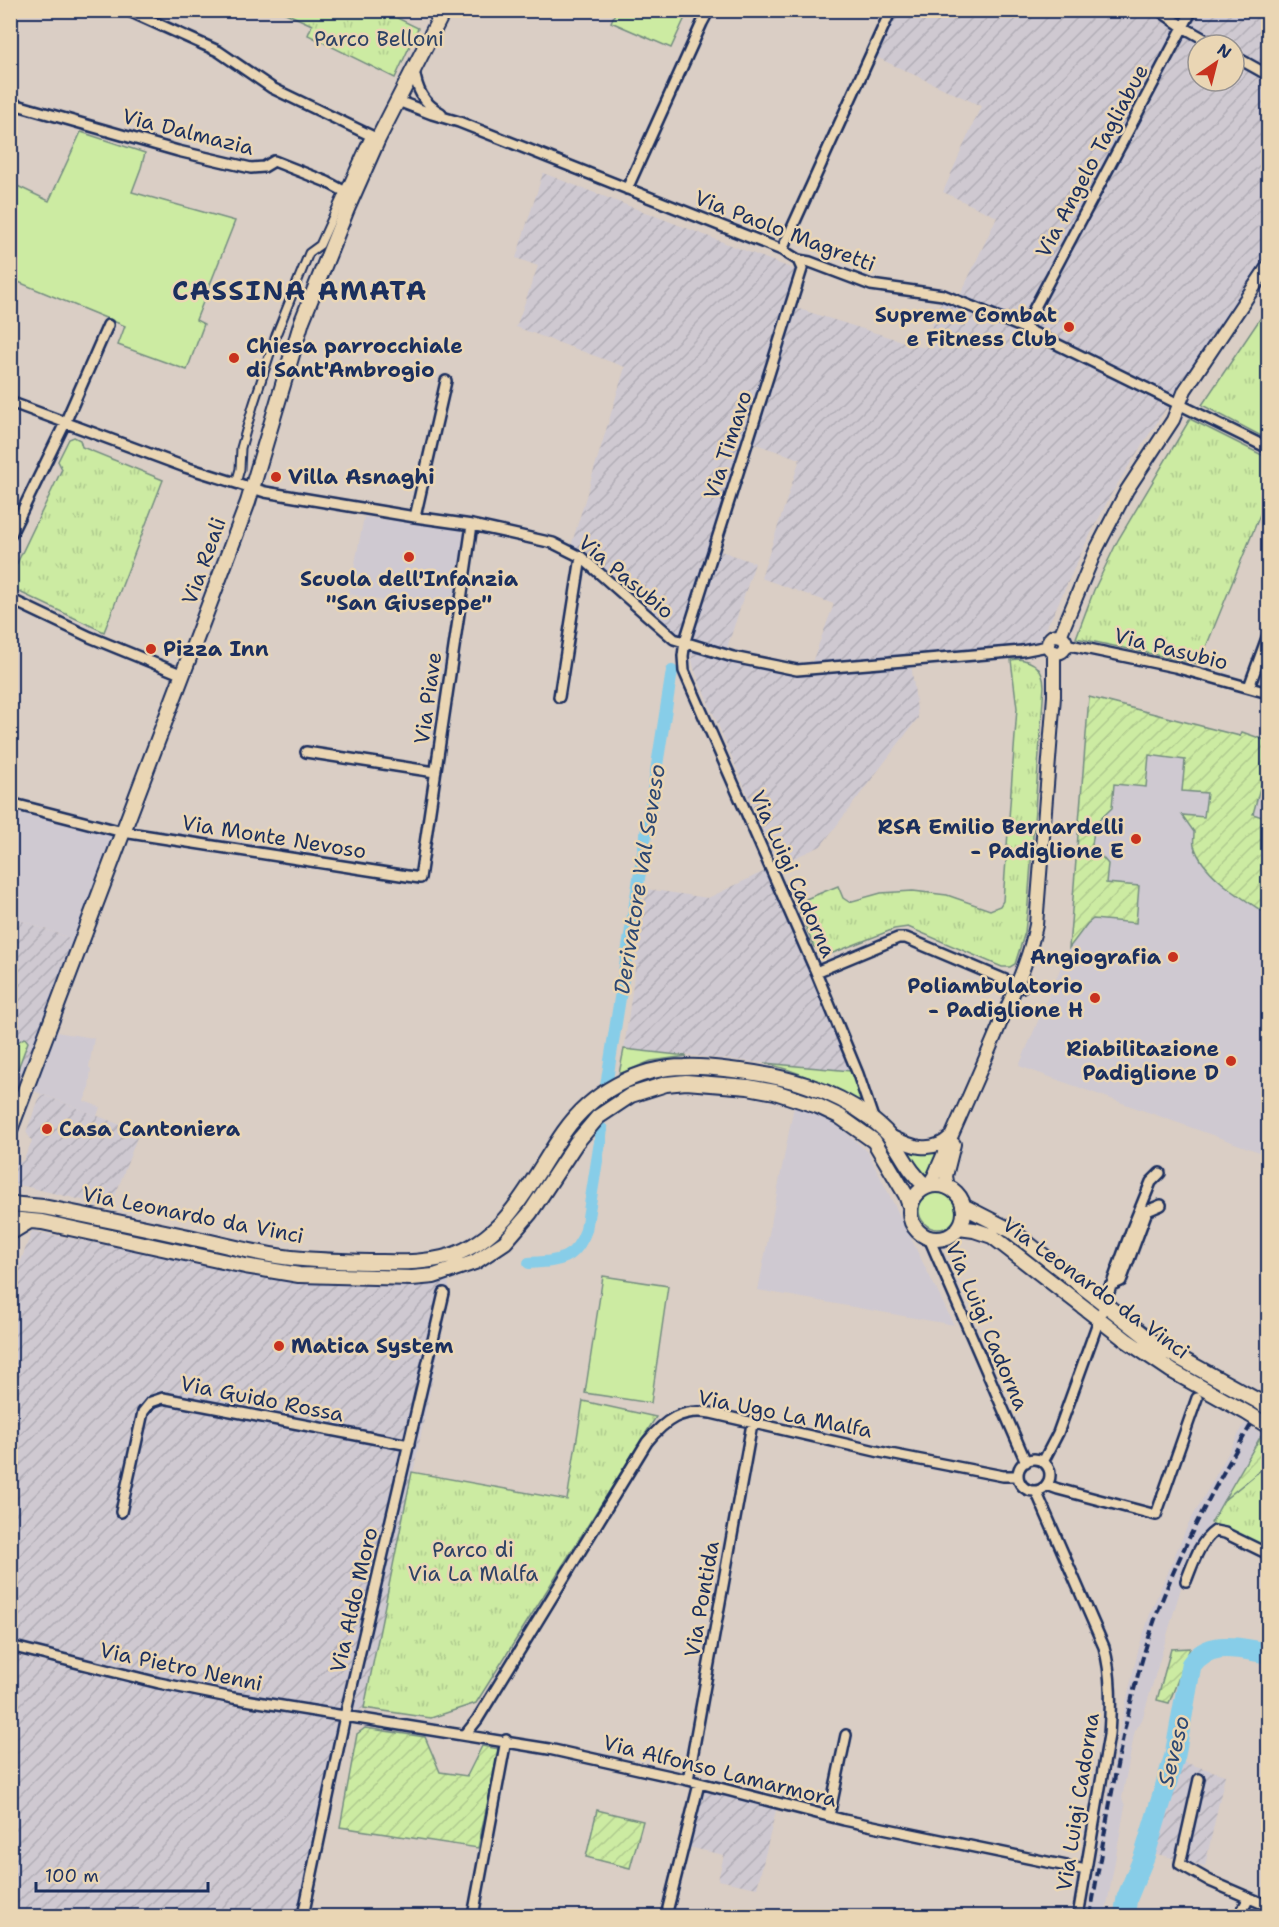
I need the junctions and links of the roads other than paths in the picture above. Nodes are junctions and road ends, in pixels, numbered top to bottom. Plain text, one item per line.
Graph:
1 (444, 10) edge
2 (709, 10) edge
3 (891, 10) edge
4 (1159, 10) edge
5 (1192, 10) edge
6 (130, 11) edge
7 (1183, 27) junction
8 (1194, 33) edge
9 (1246, 63) edge
10 (414, 70) junction
11 (1269, 75) edge
12 (398, 101) junction
13 (10, 103) edge
14 (451, 119) junction
15 (374, 137) junction
16 (627, 189) junction
17 (348, 194) junction
18 (782, 250) junction
19 (798, 260) junction
20 (1269, 266) edge
21 (1269, 278) edge
22 (108, 325) dead end
23 (1024, 328) junction
24 (446, 381) dead end
25 (10, 402) edge
26 (1179, 404) junction
27 (65, 423) junction
28 (1269, 448) edge
29 (236, 483) junction
30 (252, 488) junction
31 (415, 517) junction
32 (472, 525) junction
33 (10, 536) edge
34 (581, 557) junction
35 (10, 599) edge
36 (1269, 635) edge
37 (685, 641) junction
38 (1057, 644) junction
39 (183, 675) junction
40 (1249, 687) junction
41 (1269, 693) edge
42 (559, 697) dead end
43 (306, 752) dead end
44 (435, 772) junction
45 (10, 803) edge
46 (123, 832) junction
47 (420, 878) joint
48 (816, 972) junction
49 (1020, 986) junction
50 (874, 1121) junction
51 (10, 1130) edge
52 (890, 1136) junction
53 (951, 1137) junction
54 (1160, 1173) dead end
55 (927, 1187) junction
56 (948, 1188) junction
57 (10, 1204) edge
58 (1161, 1205) dead end
59 (910, 1206) junction
60 (963, 1206) junction
61 (10, 1219) edge
62 (28, 1222) junction
63 (959, 1228) junction
64 (10, 1233) edge
65 (929, 1238) junction
66 (1110, 1286) junction
67 (444, 1293) dead end
68 (1103, 1304) junction
69 (1100, 1320) junction
70 (1197, 1398) dead end
71 (1263, 1405) edge
72 (752, 1424) junction
73 (1269, 1426) edge
74 (409, 1445) junction
75 (1026, 1462) junction
76 (1043, 1462) junction
77 (1018, 1476) junction
78 (1047, 1485) junction
79 (1036, 1491) junction
80 (121, 1512) dead end
81 (1269, 1554) edge
82 (1186, 1581) dead end
83 (10, 1646) edge
84 (345, 1716) junction
85 (465, 1735) junction
86 (846, 1736) dead end
87 (506, 1740) junction
88 (1199, 1779) dead end
89 (688, 1780) junction
90 (699, 1784) junction
91 (829, 1816) junction
92 (1086, 1870) junction
93 (1249, 1898) junction
94 (1269, 1906) edge
95 (303, 1917) edge
96 (473, 1917) edge
97 (666, 1917) edge
98 (1078, 1917) edge
99 (1239, 1917) edge

1 - 10 main road, Via Reali
2 - 16 street
3 - 18 street
4 - 7 street
5 - 7 street, Via Angelo Tagliabue
6 - 15 street
7 - 8 street
7 - 23 street, Via Angelo Tagliabue
9 - 11 street
10 - 12 main road, Via Reali
10 - 14 street, Via Paolo Magretti
12 - 14 street, Via Paolo Magretti
12 - 15 main road, Via Reali
13 - 17 street, Via Dalmazia
14 - 16 street, Via Paolo Magretti
15 - 17 main road, Via Reali
16 - 18 street, Via Paolo Magretti
17 - 29 street
17 - 30 main road, Via Reali
18 - 19 street, Via Paolo Magretti
19 - 23 street, Via Paolo Magretti
19 - 37 street, Via Timavo
20 - 26 street
21 - 26 street
22 - 27 street
23 - 26 street, Via Paolo Magretti
24 - 31 street
25 - 27 street, Via Pasubio
26 - 28 street, Via Paolo Magretti
26 - 38 street
27 - 29 street, Via Pasubio
27 - 33 street
29 - 30 street, Via Pasubio
30 - 31 street, Via Pasubio
30 - 39 main road, Via Reali
31 - 32 street, Via Pasubio
32 - 34 street, Via Pasubio
32 - 44 street, Via Piave
34 - 37 street, Via Pasubio
34 - 42 street
35 - 39 street
36 - 40 street
37 - 38 street, Via Pasubio
37 - 48 street, Via Luigi Cadorna
38 - 40 street, Via Pasubio
38 - 49 street
39 - 46 main road, Via Reali
40 - 41 street, Via Pasubio
43 - 44 street
44 - 47 street, Via Piave
45 - 46 street, Via Monte Nevoso
46 - 47 street, Via Monte Nevoso
46 - 51 main road, Via Reali
48 - 49 street
48 - 50 street, Via Luigi Cadorna
49 - 53 street
49 - 56 street
50 - 52 main road, Via Leonardo da Vinci
50 - 57 main road, Via Leonardo da Vinci
52 - 53 street
52 - 55 main road, Via Leonardo da Vinci
53 - 55 street
54 - 66 street
55 - 56 main road
55 - 59 main road
56 - 60 main road
58 - 66 street
59 - 62 main road, Via Leonardo da Vinci
59 - 65 main road
60 - 63 main road
60 - 68 main road, Via Leonardo da Vinci
61 - 62 main road, Via Leonardo da Vinci
62 - 64 main road
63 - 65 main road
63 - 69 main road, Via Leonardo da Vinci
65 - 75 street, Via Luigi Cadorna
66 - 68 street
67 - 74 street, Via Aldo Moro
68 - 69 street
68 - 71 main road, Via Leonardo da Vinci
69 - 73 main road, Via Leonardo da Vinci, bridge
69 - 76 street
70 - 78 street
72 - 77 street, Via Ugo La Malfa
72 - 85 street, Via Ugo La Malfa
72 - 89 street, Via Pontida
74 - 80 street, Via Guido Rossa
74 - 84 street, Via Aldo Moro
75 - 76 street
75 - 77 street
76 - 78 street
77 - 79 street
78 - 79 street
79 - 92 street, Via Luigi Cadorna
81 - 82 street
83 - 84 street, Via Pietro Nenni
84 - 85 street, Via Alfonso Lamarmora
84 - 95 street, Via Aldo Moro
85 - 87 street, Via Alfonso Lamarmora
86 - 91 street
87 - 89 street, Via Alfonso Lamarmora
87 - 96 street
88 - 93 street
89 - 90 street, Via Alfonso Lamarmora
90 - 91 street, Via Alfonso Lamarmora
90 - 97 street
91 - 92 street, Via Alfonso Lamarmora
92 - 98 street, Via Luigi Cadorna
93 - 94 street
93 - 99 street

